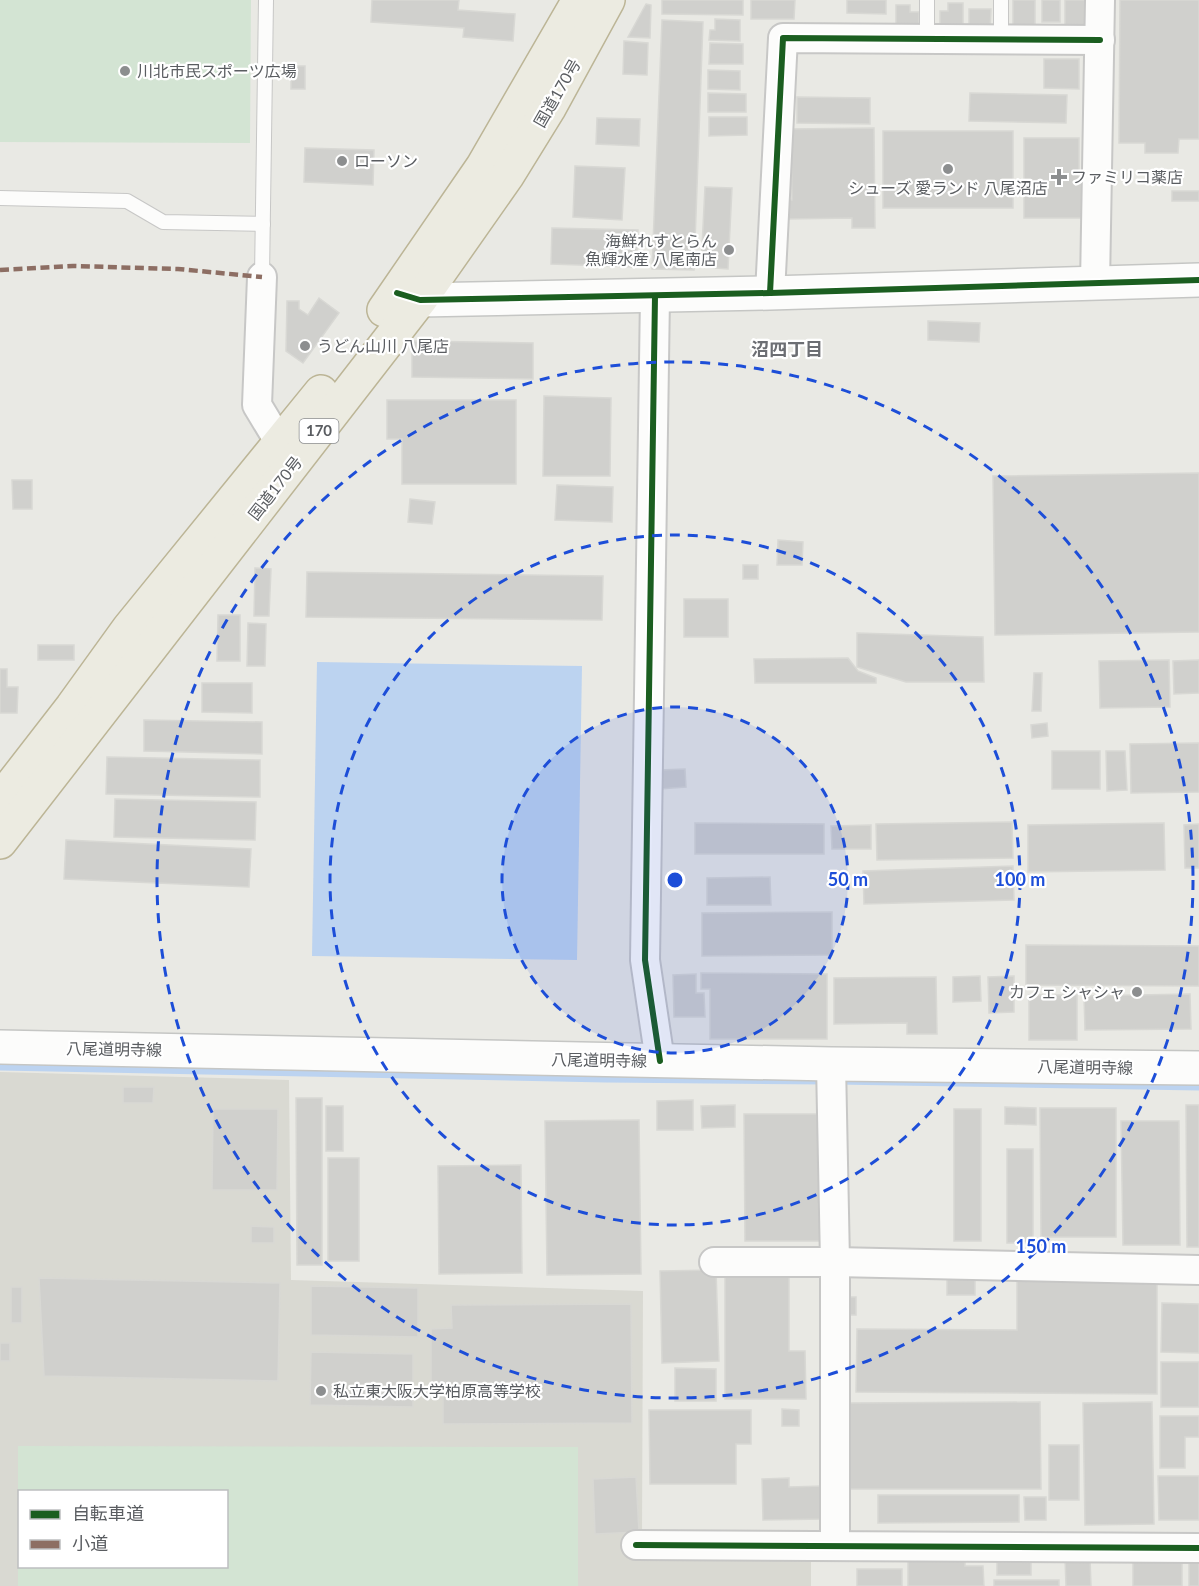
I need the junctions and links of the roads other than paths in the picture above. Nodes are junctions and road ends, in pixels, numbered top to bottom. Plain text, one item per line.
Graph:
1 (266, 0) edge
2 (579, 0) edge
3 (608, 0) edge
4 (927, 0) edge
5 (1001, 0) edge
6 (1100, 0) edge
7 (927, 39) junction
8 (1001, 40) junction
9 (1100, 40) junction
10 (0, 198) edge
11 (263, 224) junction
12 (262, 277) joint
13 (1199, 280) edge
14 (1095, 284) junction
15 (770, 293) junction
16 (408, 296) junction
17 (655, 296) junction
18 (280, 443) junction
19 (0, 800) edge
20 (0, 842) edge
21 (0, 1047) edge
22 (660, 1061) junction
23 (1199, 1068) edge
24 (831, 1078) junction
25 (714, 1262) dead end
26 (835, 1262) junction
27 (1199, 1270) edge
28 (636, 1545) dead end
29 (835, 1546) junction
30 (1199, 1548) edge

1 - 11 lane
2 - 16 highway, 国道170号 / 170
3 - 16 highway, 国道170号 / 170
4 - 7 lane
5 - 8 lane
6 - 9 street
7 - 8 street
7 - 15 street
8 - 9 street
9 - 14 street
10 - 11 lane
11 - 12 lane
12 - 18 street
13 - 14 main road
14 - 15 main road
15 - 17 main road
16 - 17 main road
16 - 18 highway, 国道170号 / 170
16 - 20 highway, 国道170号 / 170
17 - 22 street
18 - 19 highway, 国道170号 / 170
21 - 22 main road, 八尾道明寺線
22 - 24 main road, 八尾道明寺線
23 - 24 main road, 八尾道明寺線
24 - 26 street
25 - 26 street
26 - 27 street
26 - 29 street
28 - 29 street
29 - 30 street

